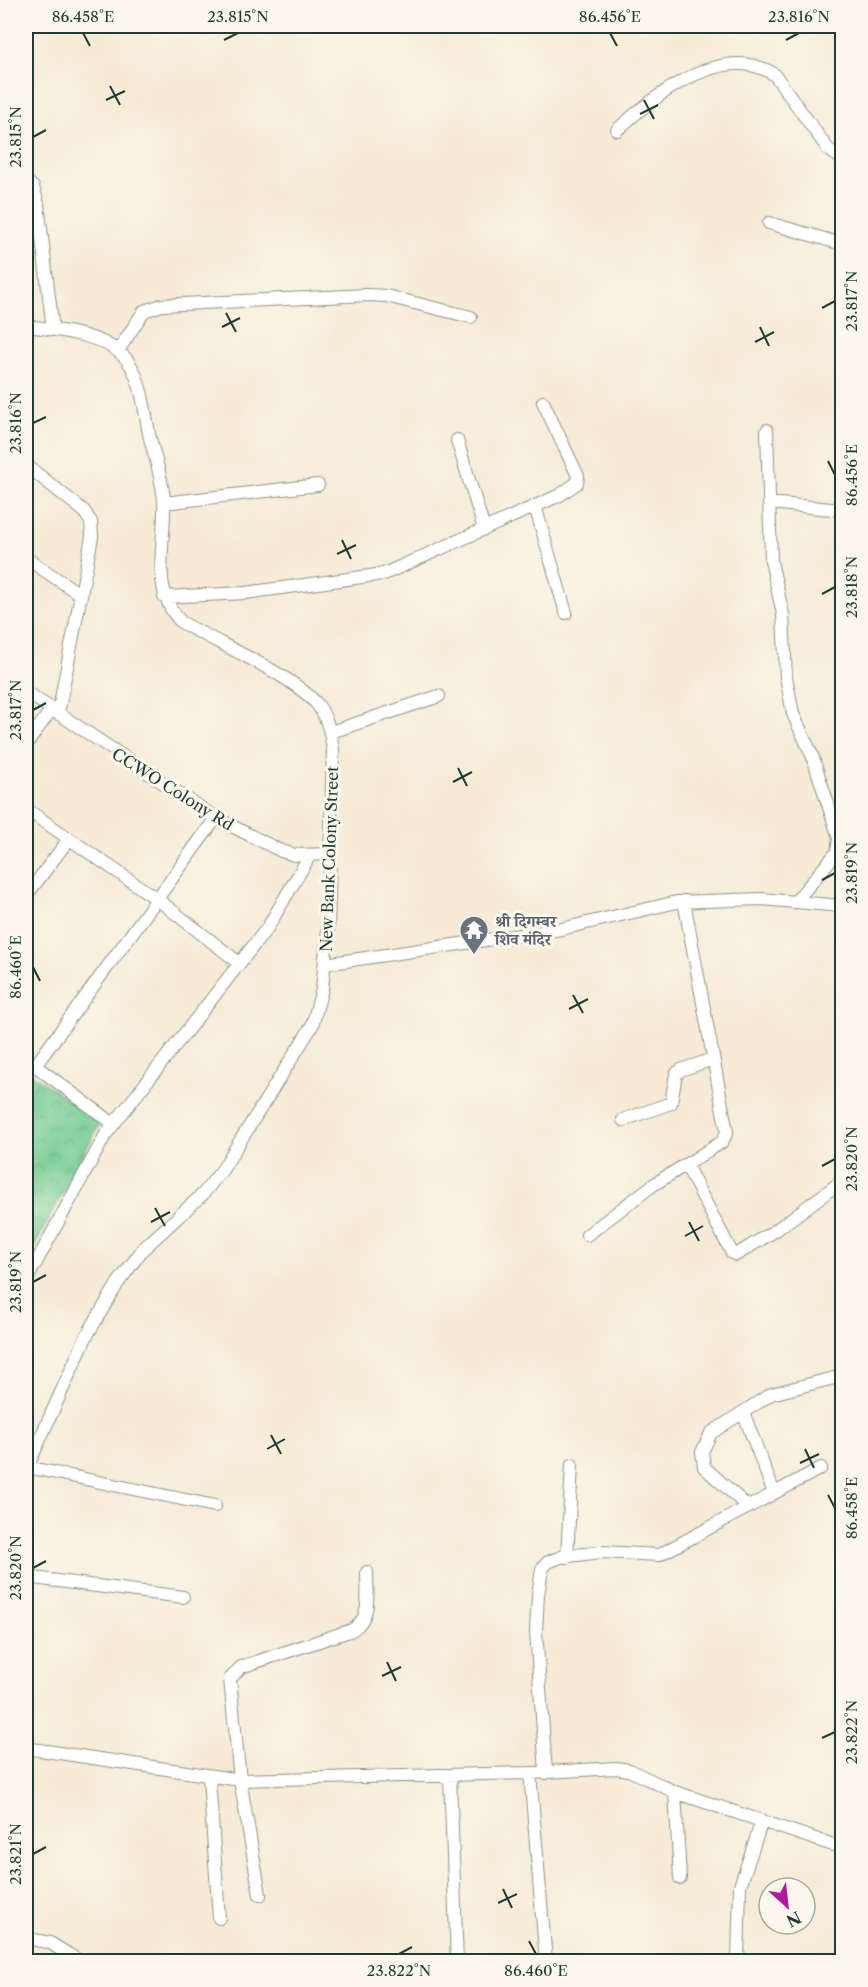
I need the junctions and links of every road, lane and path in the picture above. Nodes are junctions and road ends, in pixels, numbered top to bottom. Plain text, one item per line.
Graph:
1 (617, 130) dead end
2 (843, 159) edge
3 (26, 181) edge
4 (770, 223) dead end
5 (843, 244) edge
6 (471, 317) dead end
7 (26, 326) edge
8 (53, 330) junction
9 (118, 351) junction
10 (543, 402) dead end
11 (767, 430) dead end
12 (457, 440) dead end
13 (26, 465) edge
14 (318, 485) dead end
15 (164, 503) junction
16 (769, 503) junction
17 (536, 506) junction
18 (843, 510) edge
19 (484, 529) junction
20 (26, 558) edge
21 (81, 595) junction
22 (164, 597) junction
23 (566, 613) dead end
24 (26, 692) edge
25 (439, 696) dead end
26 (55, 712) junction
27 (331, 732) junction
28 (26, 745) edge
29 (26, 809) edge
30 (216, 818) junction
31 (69, 839) junction
32 (331, 854) junction
33 (310, 855) junction
34 (26, 896) edge
35 (157, 899) junction
36 (796, 901) junction
37 (684, 902) junction
38 (843, 906) edge
39 (238, 962) junction
40 (324, 964) junction
41 (713, 1059) junction
42 (30, 1063) edge
43 (623, 1120) dead end
44 (114, 1124) junction
45 (686, 1165) junction
46 (843, 1180) edge
47 (587, 1235) dead end
48 (26, 1281) edge
49 (843, 1376) edge
50 (743, 1412) junction
51 (572, 1465) dead end
52 (26, 1468) edge
53 (821, 1468) dead end
54 (774, 1493) junction
55 (215, 1506) dead end
56 (748, 1508) junction
57 (567, 1557) junction
58 (367, 1572) dead end
59 (26, 1577) edge
60 (183, 1598) dead end
61 (26, 1748) edge
62 (530, 1773) junction
63 (546, 1773) junction
64 (450, 1776) junction
65 (209, 1778) junction
66 (240, 1780) junction
67 (675, 1792) junction
68 (762, 1821) junction
69 (843, 1848) edge
70 (680, 1878) dead end
71 (260, 1895) dead end
72 (219, 1918) dead end
73 (26, 1938) edge
74 (81, 1962) edge
75 (457, 1962) edge
76 (546, 1962) edge
77 (738, 1962) edge

1 - 2 street
3 - 8 street
4 - 5 street
6 - 9 street
7 - 8 street
8 - 9 street
9 - 15 street, New Bank Colony Street
10 - 17 street
11 - 16 street
12 - 19 street
13 - 21 street
14 - 15 street
15 - 22 street, New Bank Colony Street
16 - 18 street
16 - 36 street
17 - 19 street
17 - 23 street
19 - 22 street
20 - 21 street
21 - 26 street
22 - 27 street, New Bank Colony Street
24 - 26 street, CCWO Colony Rd
25 - 27 street
26 - 28 street
26 - 30 street, CCWO Colony Rd
27 - 32 street, New Bank Colony Street
29 - 31 street
30 - 33 street, CCWO Colony Rd
30 - 35 street
31 - 34 street
31 - 35 street
32 - 33 street, CCWO Colony Rd
32 - 40 street, New Bank Colony Street
33 - 39 street
35 - 39 street
35 - 42 street
36 - 37 street
36 - 38 street
37 - 40 street
37 - 41 street
39 - 44 street
40 - 52 street, New Bank Colony Street
41 - 43 street
41 - 45 street
42 - 44 street
44 - 48 street
45 - 46 street
45 - 47 street
49 - 50 street
50 - 54 street
50 - 56 street
51 - 57 street
52 - 55 street
53 - 54 street
54 - 56 street
56 - 57 street
57 - 63 street
58 - 66 street
59 - 60 street
61 - 65 street
62 - 63 street
62 - 64 street
62 - 76 street
63 - 67 street
64 - 66 street
64 - 75 street
65 - 66 street
65 - 72 street
66 - 71 street
67 - 68 street
67 - 70 street
68 - 69 street
68 - 77 street
73 - 74 street

